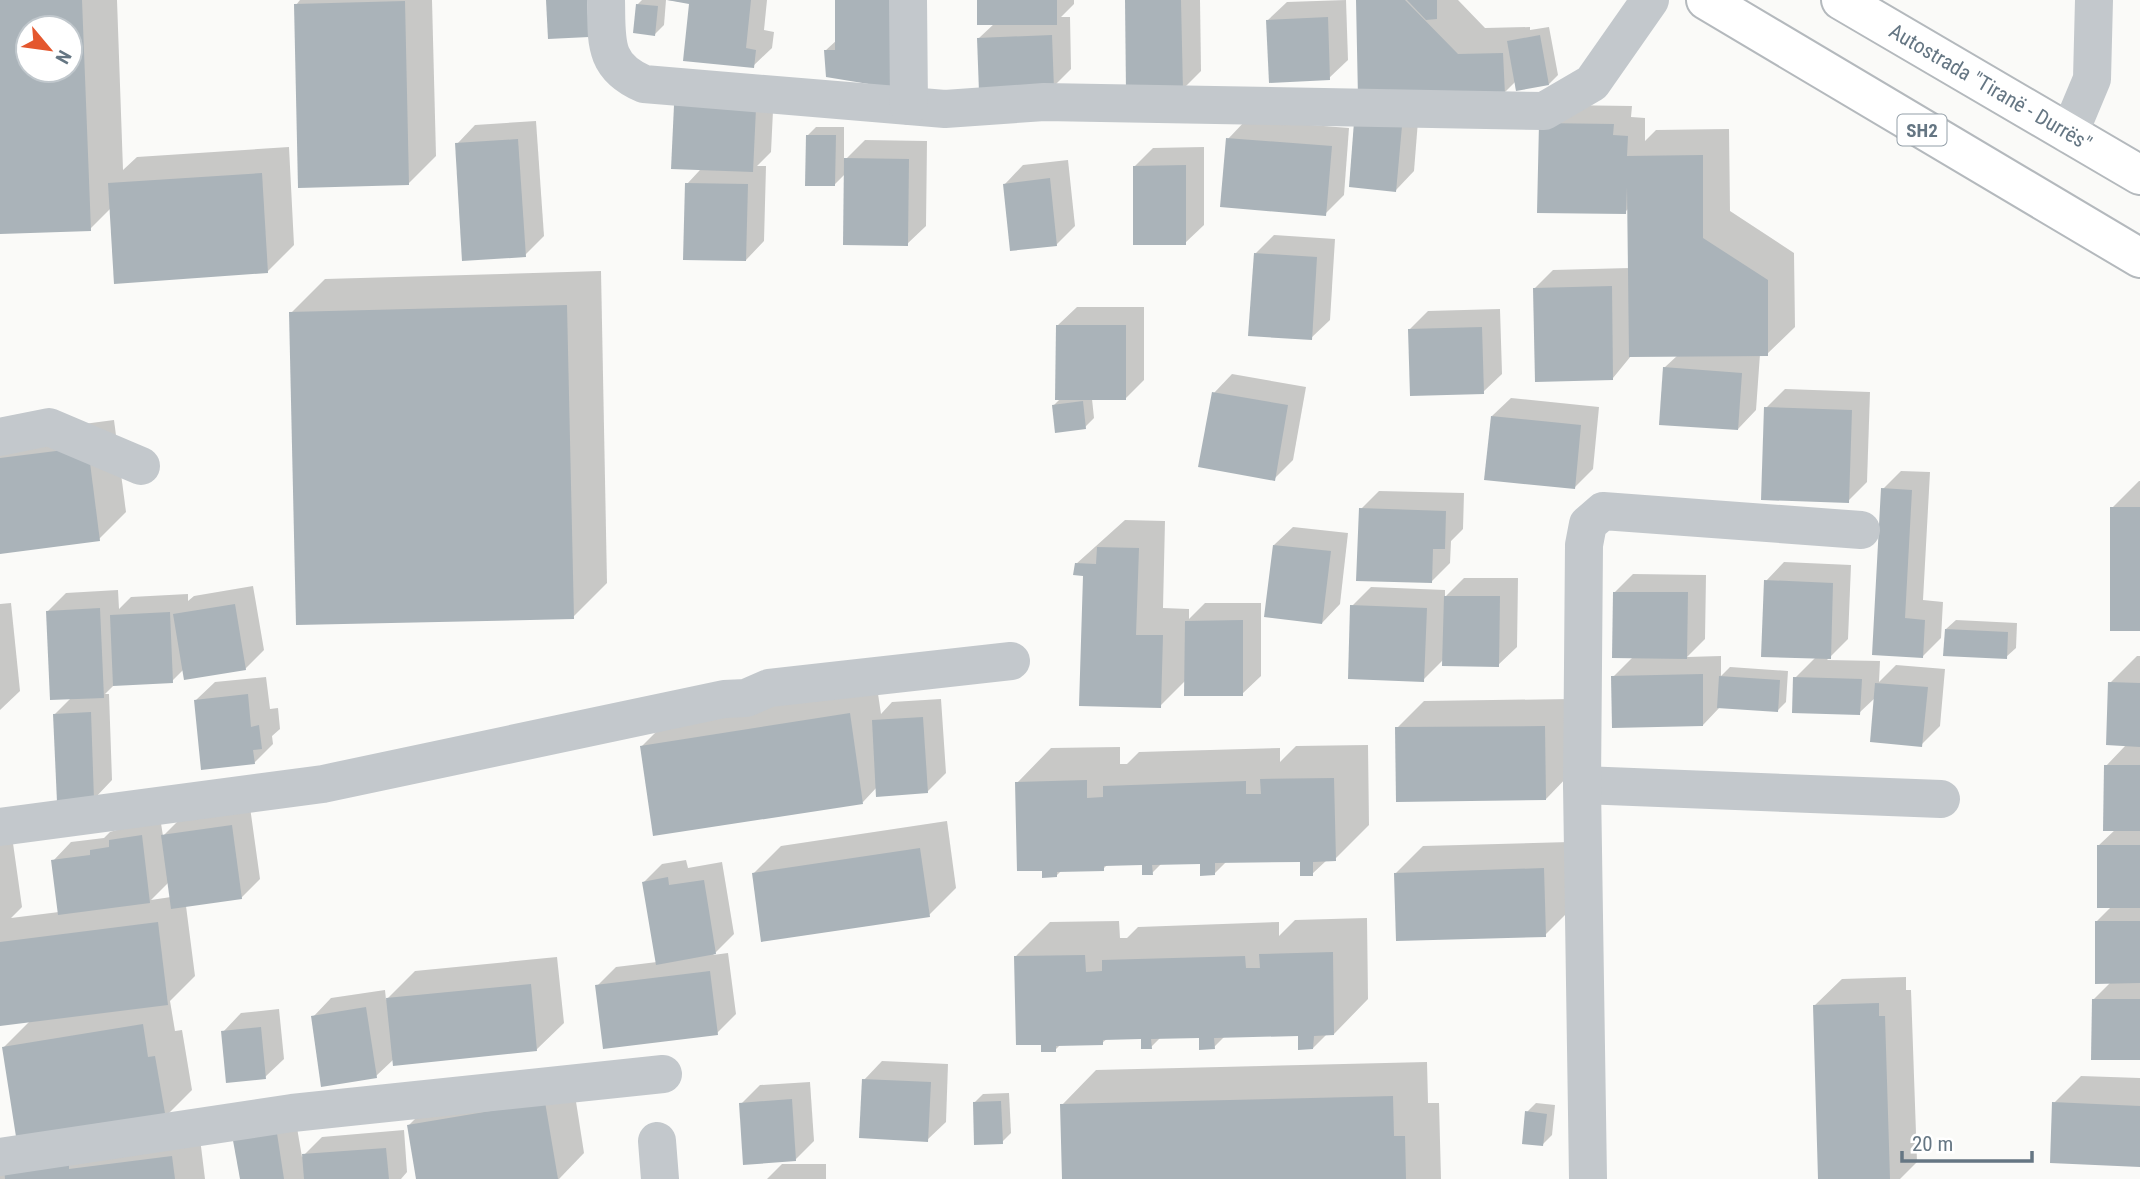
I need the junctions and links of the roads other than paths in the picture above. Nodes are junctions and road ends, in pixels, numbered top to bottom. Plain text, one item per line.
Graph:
1 (606, 0) edge
2 (908, 0) edge
3 (1650, 0) edge
4 (1706, 0) edge
5 (1841, 0) edge
6 (2094, 0) edge
7 (909, 106) junction
8 (2069, 134) junction
9 (2140, 175) edge
10 (2140, 258) edge
11 (0, 437) edge
12 (141, 466) dead end
13 (1861, 530) dead end
14 (1011, 661) dead end
15 (1582, 785) junction
16 (1941, 799) dead end
17 (0, 827) edge
18 (663, 1074) dead end
19 (657, 1141) dead end
20 (0, 1157) edge
21 (660, 1179) edge
22 (1588, 1179) edge

1 - 7 street
2 - 7 street
3 - 7 street
4 - 10 highway, SH2
5 - 8 highway, Autostrada "Tiranë - Durrës"
6 - 8 street
8 - 9 highway, Autostrada "Tiranë - Durrës"
11 - 12 street
13 - 15 street
14 - 17 street
15 - 16 street
15 - 22 street
18 - 20 street
19 - 21 street

